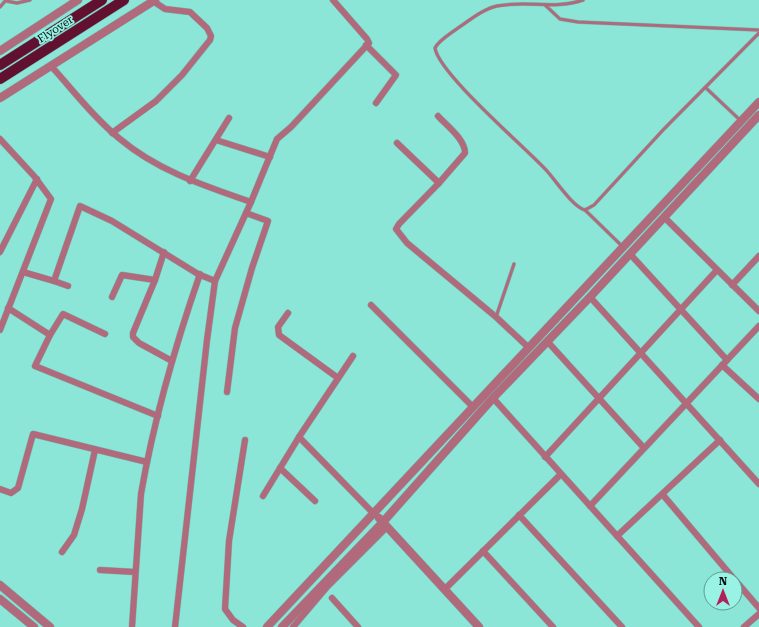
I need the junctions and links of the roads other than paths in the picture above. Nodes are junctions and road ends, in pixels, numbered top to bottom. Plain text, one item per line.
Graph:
1 (6, 0) edge
2 (30, 0) edge
3 (78, 0) edge
4 (102, 0) edge
5 (124, 0) edge
6 (333, 0) edge
7 (583, 0) edge
8 (154, 1) edge
9 (545, 5) junction
10 (0, 7) edge
11 (759, 30) edge
12 (759, 33) edge
13 (366, 46) junction
14 (0, 51) edge
15 (0, 65) edge
16 (51, 66) junction
17 (0, 79) edge
18 (706, 88) junction
19 (0, 98) edge
20 (759, 102) edge
21 (376, 103) dead end
22 (759, 115) edge
23 (438, 116) dead end
24 (230, 118) dead end
25 (741, 121) junction
26 (112, 133) junction
27 (0, 139) edge
28 (216, 140) junction
29 (397, 143) dead end
30 (270, 157) junction
31 (37, 179) junction
32 (190, 181) junction
33 (439, 183) junction
34 (251, 202) junction
35 (585, 210) junction
36 (246, 213) junction
37 (664, 217) junction
38 (623, 247) junction
39 (0, 252) edge
40 (164, 252) junction
41 (630, 254) junction
42 (759, 256) edge
43 (514, 264) dead end
44 (717, 270) junction
45 (23, 272) junction
46 (200, 274) junction
47 (155, 280) junction
48 (54, 281) junction
49 (215, 281) junction
50 (732, 285) junction
51 (68, 286) dead end
52 (112, 297) dead end
53 (590, 297) junction
54 (371, 305) dead end
55 (8, 308) junction
56 (681, 309) junction
57 (759, 311) edge
58 (288, 313) dead end
59 (496, 316) junction
60 (759, 326) edge
61 (0, 330) edge
62 (104, 334) dead end
63 (50, 335) junction
64 (547, 341) junction
65 (528, 347) junction
66 (641, 353) junction
67 (352, 356) dead end
68 (727, 360) junction
69 (172, 361) junction
70 (722, 365) junction
71 (338, 378) junction
72 (227, 392) dead end
73 (493, 398) junction
74 (598, 399) junction
75 (759, 399) edge
76 (686, 403) junction
77 (474, 406) junction
78 (158, 416) junction
79 (299, 437) junction
80 (245, 440) dead end
81 (720, 440) junction
82 (644, 448) junction
83 (95, 450) junction
84 (546, 457) junction
85 (147, 462) junction
86 (280, 468) junction
87 (561, 474) junction
88 (759, 484) edge
89 (0, 489) edge
90 (663, 495) junction
91 (263, 496) dead end
92 (315, 501) dead end
93 (590, 506) junction
94 (374, 514) junction
95 (519, 515) junction
96 (385, 524) junction
97 (617, 536) junction
98 (483, 551) junction
99 (62, 552) dead end
100 (100, 570) dead end
101 (727, 571) edge
102 (135, 572) junction
103 (0, 585) edge
104 (445, 588) junction
105 (743, 589) edge
106 (332, 598) dead end
107 (0, 599) edge
108 (759, 608) edge
109 (759, 614) edge
110 (476, 626) edge
111 (34, 627) edge
112 (50, 627) edge
113 (132, 627) edge
114 (175, 627) edge
115 (243, 627) edge
116 (267, 627) edge
117 (282, 627) edge
118 (292, 627) edge
119 (358, 627) edge
120 (553, 627) edge
121 (622, 627) edge
122 (699, 627) edge
123 (744, 627) edge

1 - 2 lane
1 - 10 lane
3 - 14 street
4 - 15 highway, Flyover
5 - 17 highway, Flyover
6 - 13 street
7 - 9 lane
8 - 16 street
8 - 26 street
9 - 11 lane
9 - 35 lane
12 - 18 lane
13 - 21 street
13 - 30 street
16 - 19 street
16 - 26 street
18 - 25 lane
18 - 35 lane
20 - 25 street
22 - 37 street
23 - 33 street
24 - 28 street
25 - 38 street
26 - 32 street
27 - 31 street
28 - 30 street
28 - 32 street
29 - 33 street
30 - 34 street
31 - 39 street
31 - 45 street
32 - 34 street
33 - 59 street
34 - 36 street
35 - 38 lane
36 - 49 street
36 - 72 street
37 - 41 street
37 - 44 street
38 - 65 street
40 - 46 street
40 - 47 street
40 - 48 street
41 - 53 street
41 - 56 street
42 - 50 street
43 - 59 lane
44 - 50 street
44 - 56 street
45 - 48 street
45 - 55 street
46 - 49 street
46 - 69 street
47 - 52 street
47 - 69 street
48 - 51 street
49 - 114 street
50 - 57 street
53 - 64 street
53 - 66 street
54 - 77 street
55 - 61 street
55 - 63 street
56 - 66 street
56 - 68 street
58 - 71 street
59 - 65 street
60 - 68 street
62 - 63 street
63 - 78 street
64 - 73 street
64 - 74 street
65 - 77 street
66 - 74 street
66 - 76 street
67 - 71 street
68 - 70 street
69 - 78 street
70 - 75 street
70 - 76 street
71 - 79 street
73 - 84 street
73 - 96 street
74 - 82 street
74 - 84 street
76 - 81 street
76 - 82 street
77 - 94 street
78 - 85 street
79 - 86 street
79 - 94 street
80 - 115 street
81 - 88 street
81 - 90 street
82 - 93 street
83 - 85 street
83 - 89 street
83 - 99 street
84 - 87 street
85 - 102 street
86 - 91 street
86 - 92 street
87 - 93 street
87 - 95 street
90 - 97 street
90 - 101 street
93 - 97 street
94 - 96 street
94 - 116 street
95 - 98 street
95 - 121 street
96 - 104 street
96 - 117 street
96 - 118 street
97 - 122 street
98 - 104 street
98 - 120 street
100 - 102 street
102 - 113 street
103 - 112 street
104 - 110 street
105 - 108 street
106 - 119 street
107 - 111 street
109 - 123 street

